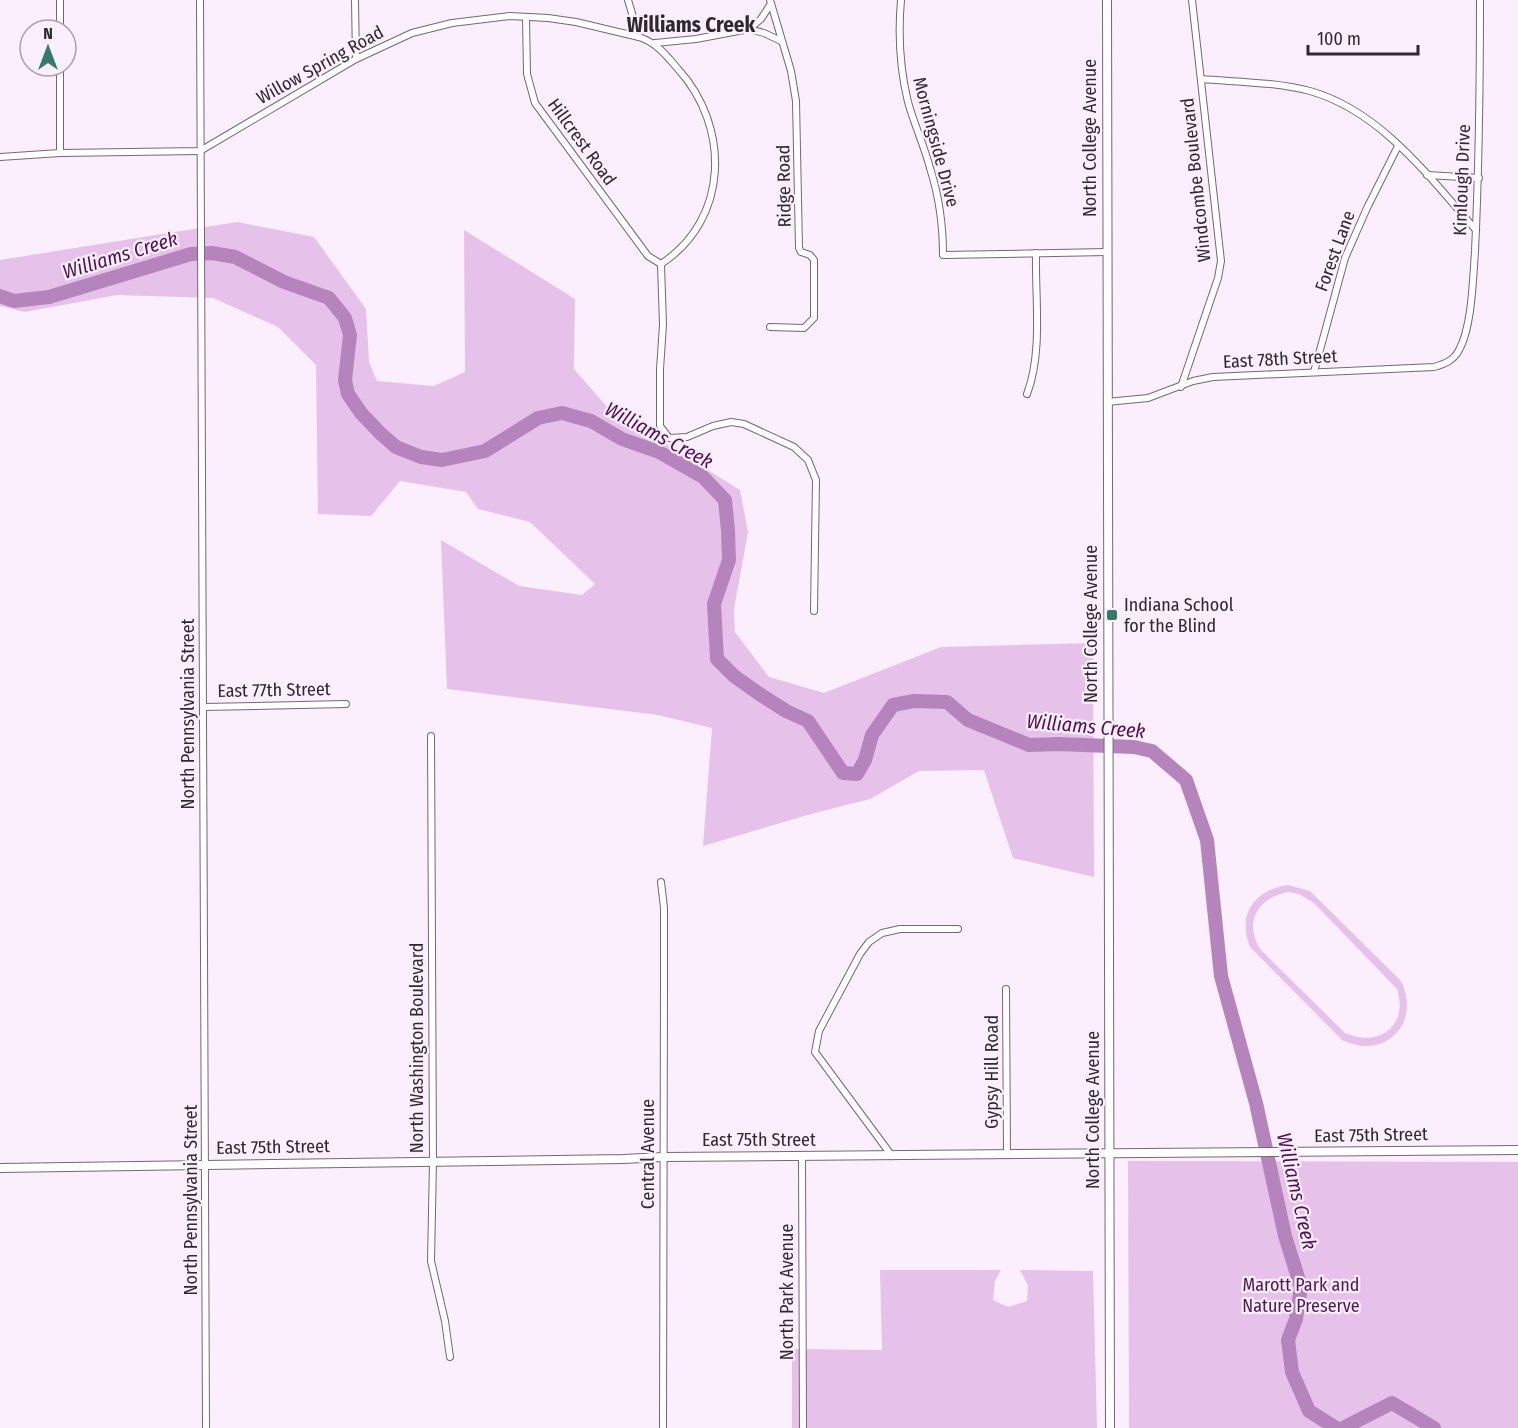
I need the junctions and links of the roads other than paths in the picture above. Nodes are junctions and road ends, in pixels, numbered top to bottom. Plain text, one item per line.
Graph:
1 (60, 0) edge
2 (200, 0) edge
3 (355, 0) edge
4 (628, 0) edge
5 (901, 0) edge
6 (1107, 0) edge
7 (1192, 0) edge
8 (1479, 1) edge
9 (770, 2) edge
10 (526, 17) junction
11 (60, 18) edge
12 (749, 29) junction
13 (639, 37) junction
14 (781, 41) junction
15 (655, 43) junction
16 (356, 58) junction
17 (60, 78) edge
18 (1201, 79) junction
19 (1398, 146) junction
20 (200, 151) junction
21 (60, 153) junction
22 (0, 157) edge
23 (1426, 175) junction
24 (1479, 178) junction
25 (1476, 230) junction
26 (1107, 252) junction
27 (1036, 253) junction
28 (661, 264) junction
29 (770, 327) dead end
30 (1454, 357) joint
31 (1314, 372) junction
32 (1181, 387) junction
33 (1027, 394) dead end
34 (1107, 402) junction
35 (814, 611) dead end
36 (346, 704) dead end
37 (203, 707) junction
38 (430, 736) dead end
39 (661, 882) dead end
40 (958, 929) dead end
41 (1006, 988) dead end
42 (1518, 1150) edge
43 (1109, 1152) junction
44 (1007, 1154) junction
45 (802, 1156) junction
46 (892, 1156) junction
47 (663, 1157) junction
48 (433, 1161) junction
49 (206, 1164) junction
50 (0, 1168) edge
51 (450, 1357) dead end
52 (663, 1427) edge
53 (206, 1428) edge
54 (802, 1428) edge
55 (1110, 1428) edge

1 - 11 street
2 - 20 street, North Pennsylvania Street
3 - 16 street
4 - 13 street
5 - 27 street, Morningside Drive
6 - 26 street, North College Avenue
7 - 18 street, Windcombe Boulevard
8 - 24 street, Kimlough Drive
9 - 12 street
9 - 14 street, Ridge Road
10 - 13 street, Willow Spring Road
10 - 16 street, Willow Spring Road
10 - 28 street, Hillcrest Road
12 - 14 street
12 - 15 street
13 - 15 street, Willow Spring Road
14 - 29 street, Ridge Road
15 - 28 street
16 - 20 street, Willow Spring Road
17 - 21 street
18 - 19 street
18 - 32 street, Windcombe Boulevard
19 - 23 street
19 - 31 street, Forest Lane
20 - 21 street
20 - 37 street, North Pennsylvania Street
21 - 22 street
23 - 24 street
23 - 25 street
24 - 25 street, Kimlough Drive
25 - 30 street, Kimlough Drive
26 - 27 street
26 - 34 street, North College Avenue
27 - 33 street
28 - 35 street
30 - 31 street, East 78th Street
31 - 32 street, East 78th Street
32 - 34 street, East 78th Street
34 - 43 street, North College Avenue
36 - 37 street, East 77th Street
37 - 49 street, North Pennsylvania Street
38 - 48 street, North Washington Boulevard
39 - 47 street, Central Avenue
40 - 46 street
41 - 44 street, Gypsy Hill Road
42 - 43 street, East 75th Street
43 - 44 street, East 75th Street
43 - 55 street, North College Avenue
44 - 46 street, East 75th Street
45 - 46 street, East 75th Street
45 - 47 street, East 75th Street
45 - 54 street, North Park Avenue
47 - 48 street, East 75th Street
47 - 52 street, Central Avenue
48 - 49 street, East 75th Street
48 - 51 street, North Washington Boulevard
49 - 50 street, East 75th Street
49 - 53 street, North Pennsylvania Street

